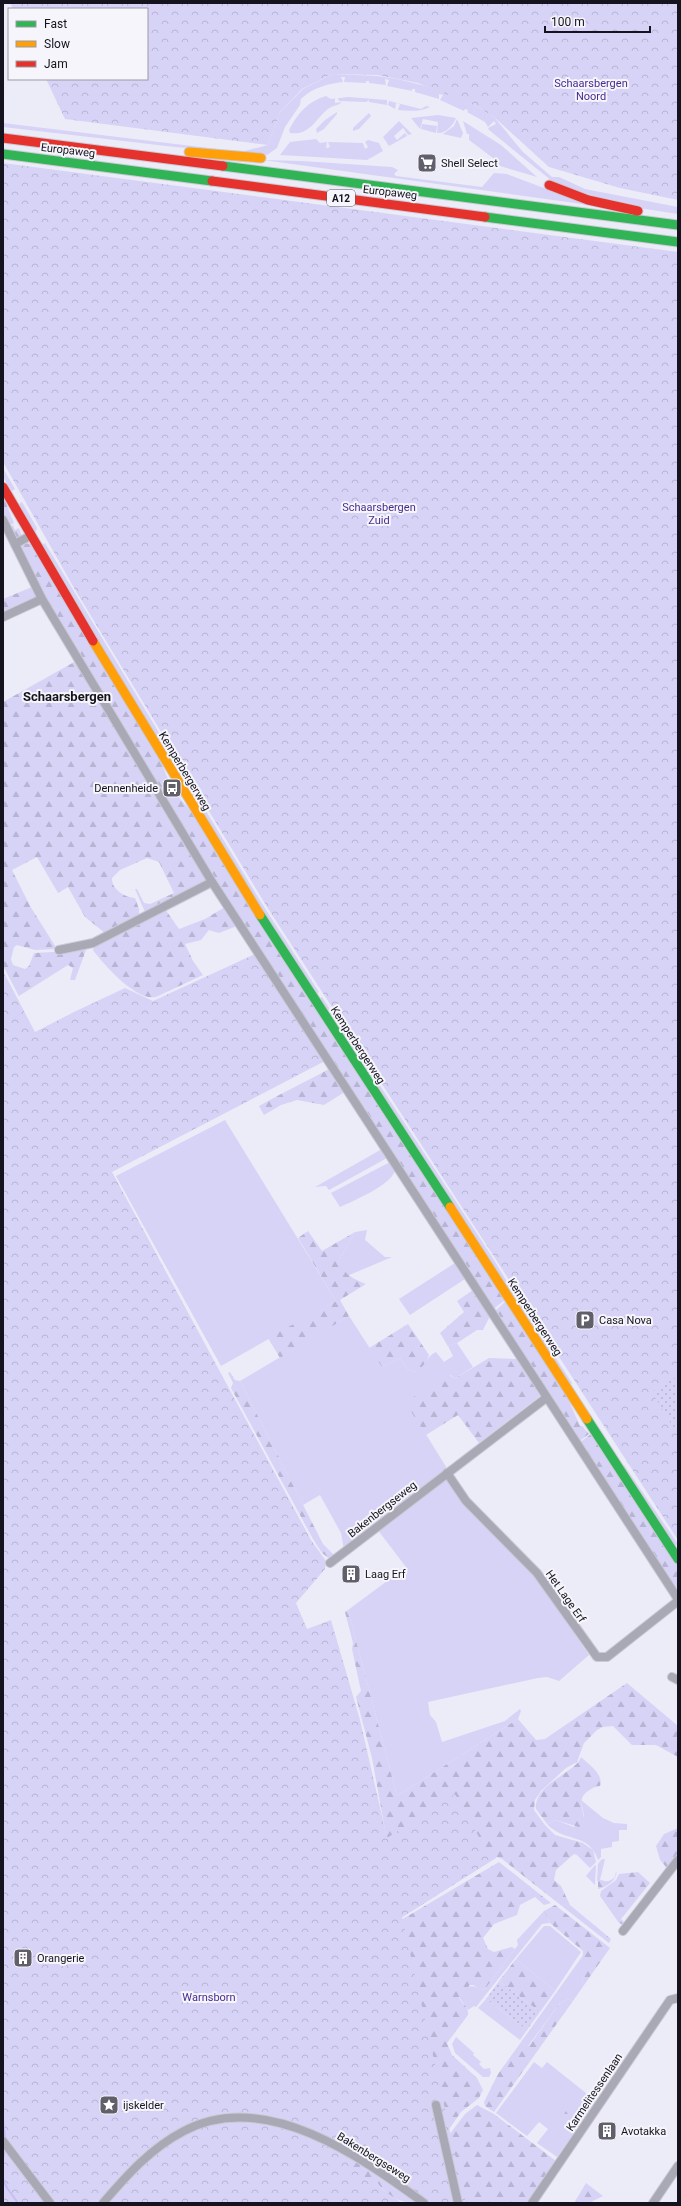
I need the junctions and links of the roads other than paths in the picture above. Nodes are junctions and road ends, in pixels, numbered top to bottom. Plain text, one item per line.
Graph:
1 (3, 137) edge
2 (3, 154) edge
3 (261, 158) dead end
4 (549, 185) dead end
5 (678, 217) edge
6 (678, 225) edge
7 (678, 242) edge
8 (3, 487) edge
9 (3, 520) edge
10 (30, 536) junction
11 (15, 544) junction
12 (42, 599) junction
13 (3, 617) edge
14 (212, 882) junction
15 (59, 950) dead end
16 (546, 1398) junction
17 (447, 1473) junction
18 (678, 1559) edge
19 (330, 1563) dead end
20 (678, 1600) edge
21 (678, 1860) edge
22 (623, 1931) dead end
23 (678, 1998) edge
24 (436, 2105) dead end
25 (3, 2141) edge
26 (678, 2166) edge
27 (50, 2203) edge
28 (103, 2203) edge
29 (424, 2203) edge
30 (458, 2203) edge
31 (532, 2203) edge
32 (653, 2203) edge

1 - 3 main road, A12
1 - 6 main road, Europaweg / A12
2 - 7 main road, Europaweg / A12
4 - 5 main road
8 - 10 main road, Kemperbergerweg
9 - 11 street
10 - 11 street
10 - 18 main road, Kemperbergerweg
11 - 12 street
12 - 13 street
12 - 14 street
14 - 15 street
14 - 16 street
16 - 17 street
16 - 20 street
17 - 19 street, Bakenbergseweg
17 - 20 street, Het Lage Erf
21 - 22 street
23 - 31 street, Karmelitessenlaan
24 - 30 street
25 - 27 street
26 - 32 street
28 - 29 street, Bakenbergseweg

